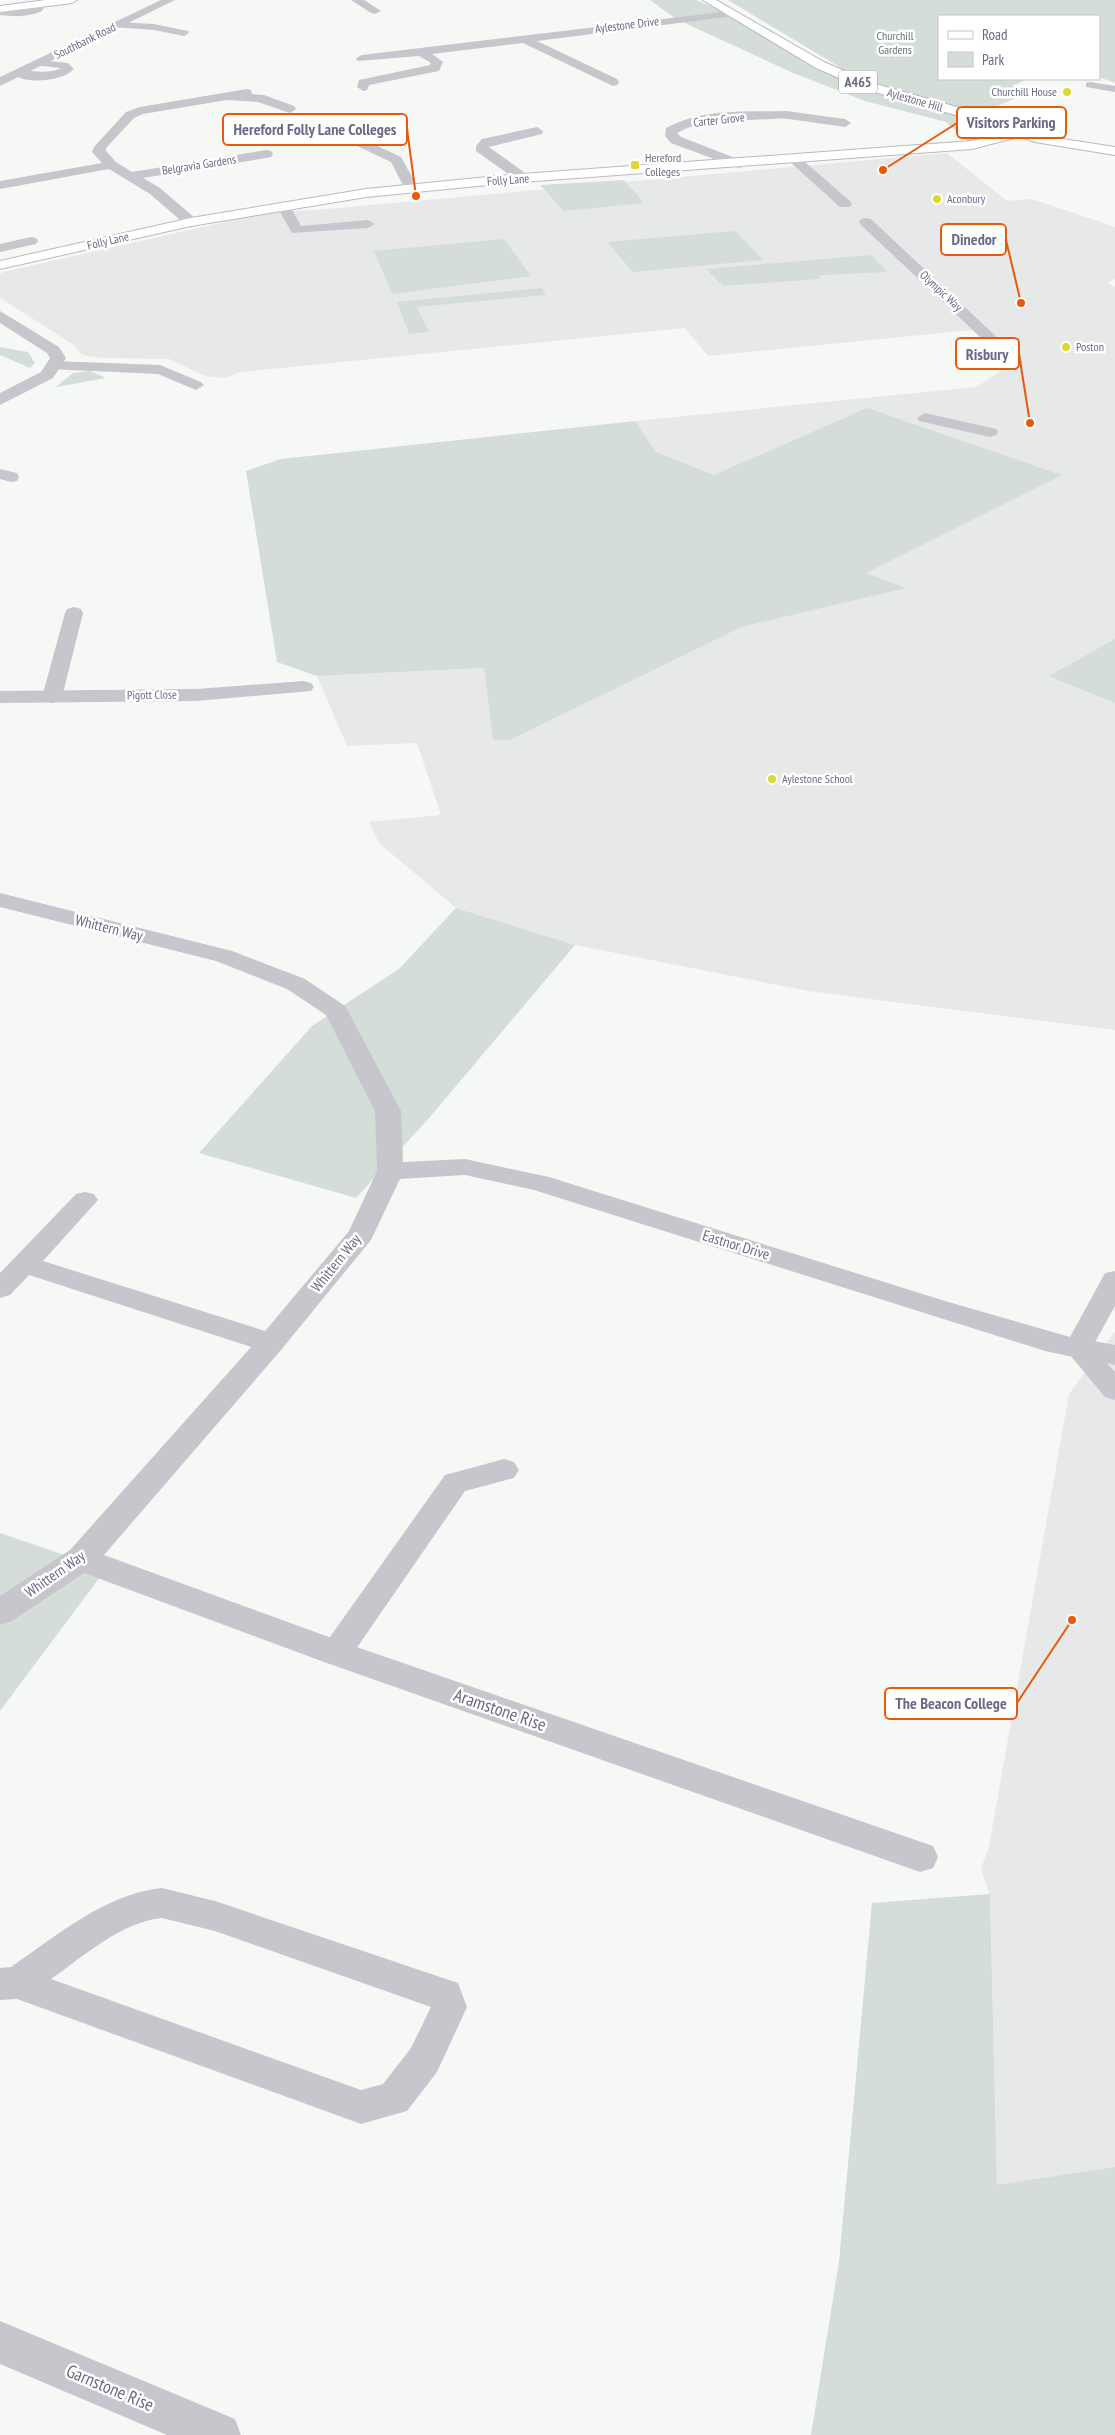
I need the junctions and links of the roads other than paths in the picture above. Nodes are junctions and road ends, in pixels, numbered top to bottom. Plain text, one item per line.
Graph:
1 (72, 0) edge
2 (170, 0) edge
3 (356, 0) edge
4 (708, 0) edge
5 (40, 4) joint
6 (0, 10) edge
7 (375, 11) dead end
8 (730, 14) junction
9 (117, 25) junction
10 (184, 33) dead end
11 (524, 38) junction
12 (421, 52) junction
13 (362, 59) dead end
14 (37, 64) junction
15 (17, 73) junction
16 (0, 82) edge
17 (613, 82) dead end
18 (1090, 85) dead end
19 (363, 87) dead end
20 (1115, 89) edge
21 (246, 93) dead end
22 (223, 101) junction
23 (290, 109) dead end
24 (786, 115) joint
25 (845, 123) dead end
26 (537, 131) dead end
27 (1021, 132) junction
28 (358, 141) dead end
29 (1115, 143) edge
30 (1115, 152) edge
31 (266, 154) dead end
32 (794, 160) junction
33 (738, 164) junction
34 (111, 165) junction
35 (834, 174) dead end
36 (132, 176) junction
37 (813, 176) junction
38 (523, 178) junction
39 (0, 185) edge
40 (411, 188) junction
41 (845, 204) dead end
42 (283, 205) junction
43 (191, 222) junction
44 (866, 222) dead end
45 (368, 224) dead end
46 (31, 241) dead end
47 (0, 248) edge
48 (0, 265) edge
49 (0, 317) edge
50 (1015, 362) dead end
51 (54, 366) junction
52 (196, 385) dead end
53 (0, 400) edge
54 (925, 418) dead end
55 (990, 432) dead end
56 (74, 612) dead end
57 (304, 687) dead end
58 (0, 697) edge
59 (52, 697) junction
60 (0, 900) edge
61 (390, 1171) junction
62 (85, 1200) dead end
63 (24, 1264) junction
64 (1115, 1280) edge
65 (0, 1289) edge
66 (271, 1343) junction
67 (1078, 1348) junction
68 (1115, 1355) edge
69 (1115, 1390) edge
70 (504, 1470) dead end
71 (81, 1559) junction
72 (0, 1612) edge
73 (336, 1653) junction
74 (920, 1857) dead end
75 (8, 1983) edge
76 (0, 2342) edge
77 (220, 2435) edge

1 - 5 main road
2 - 9 street, Southbank Road
3 - 7 street
4 - 8 main road, Aylestone Hill / A465
5 - 6 street
8 - 11 street, Aylestone Drive
8 - 27 main road, Aylestone Hill / A465
9 - 10 lane
9 - 14 street, Southbank Road
11 - 12 street, Aylestone Drive
11 - 17 street
12 - 13 street, Aylestone Drive
12 - 19 street
14 - 15 street, Southbank Road
14 - 15 lane
15 - 16 street, Southbank Road
18 - 20 lane
21 - 22 street
22 - 23 street
22 - 34 street
24 - 25 lane
24 - 33 street, Carter Grove
26 - 38 street
27 - 29 main road, Aylestone Hill / A465
27 - 30 main road, Aylestone Hill / A465
27 - 32 main road, Folly Lane
28 - 40 street
31 - 36 street, Belgravia Gardens
32 - 33 main road, Folly Lane
32 - 37 lane
33 - 38 main road, Folly Lane
34 - 36 street, Belgravia Gardens
34 - 39 street
35 - 37 lane
36 - 43 street, Belgravia Gardens
37 - 41 lane
38 - 40 main road, Folly Lane
40 - 42 main road, Folly Lane
42 - 43 main road, Folly Lane
42 - 45 lane
43 - 48 main road, Folly Lane
44 - 50 lane, Olympic Way
46 - 47 street
49 - 51 street
51 - 52 lane
51 - 53 street
54 - 55 lane
56 - 59 lane
57 - 59 street, Pigott Close
58 - 59 street, Pigott Close
60 - 61 street, Whittern Way
61 - 66 street, Whittern Way
61 - 67 street, Eastnor Drive
62 - 63 lane
63 - 65 lane
63 - 66 lane
64 - 67 street
66 - 71 street, Whittern Way
67 - 68 lane
67 - 69 lane
70 - 73 lane
71 - 72 street, Whittern Way
71 - 73 street, Aramstone Rise
73 - 74 street, Aramstone Rise
75 - 75 lane
76 - 77 street, Garnstone Rise

